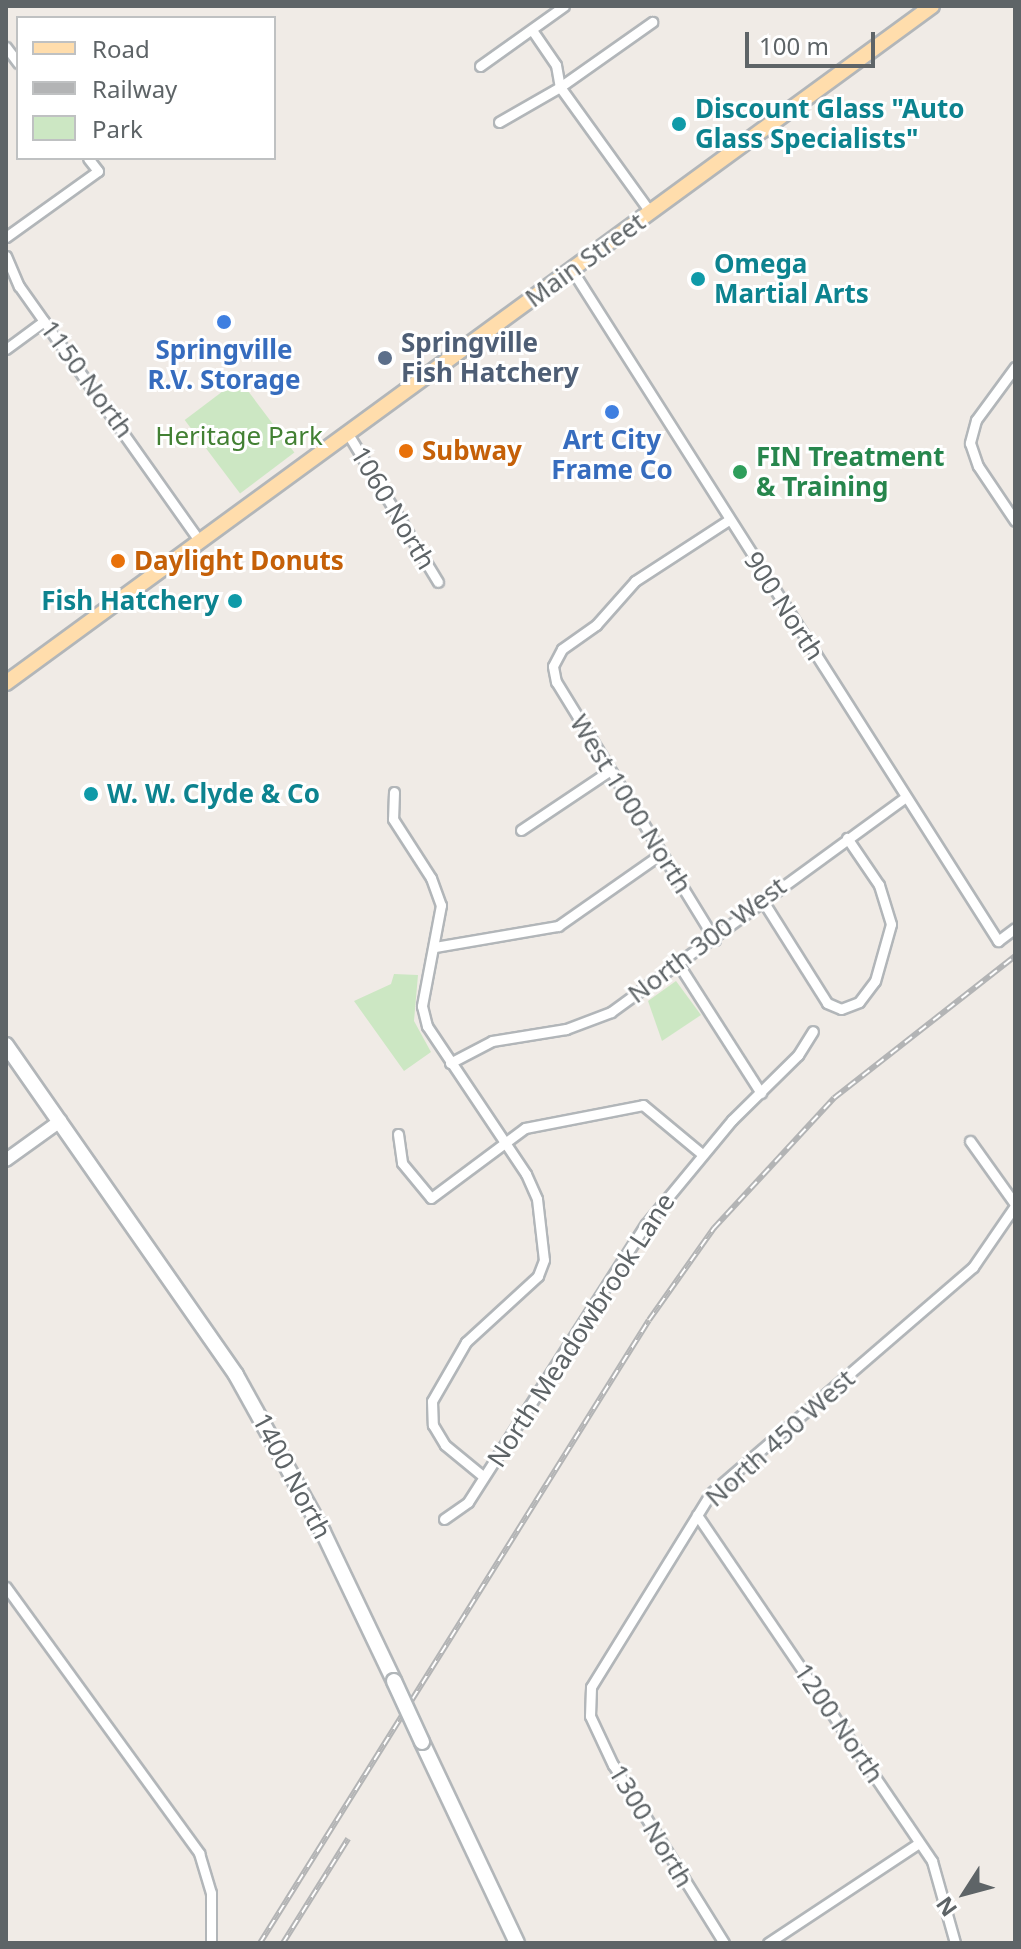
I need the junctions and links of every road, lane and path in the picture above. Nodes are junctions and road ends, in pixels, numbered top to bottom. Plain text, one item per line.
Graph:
1 (564, 6) edge
2 (928, 7) edge
3 (652, 22) dead end
4 (532, 30) junction
5 (480, 66) dead end
6 (560, 87) junction
7 (499, 122) dead end
8 (90, 160) edge
9 (650, 212) junction
10 (6, 237) edge
11 (6, 256) edge
12 (572, 270) junction
13 (44, 321) junction
14 (6, 349) edge
15 (1015, 367) edge
16 (348, 434) junction
17 (727, 521) junction
18 (1015, 521) edge
19 (199, 540) junction
20 (438, 582) dead end
21 (6, 683) edge
22 (609, 771) junction
23 (394, 792) dead end
24 (904, 798) junction
25 (521, 830) dead end
26 (847, 838) junction
27 (661, 854) junction
28 (761, 898) junction
29 (1015, 928) edge
30 (715, 940) junction
31 (435, 947) junction
32 (679, 965) junction
33 (813, 1031) dead end
34 (6, 1045) edge
35 (450, 1063) junction
36 (761, 1093) junction
37 (60, 1121) junction
38 (398, 1134) dead end
39 (502, 1141) junction
40 (970, 1141) dead end
41 (702, 1154) junction
42 (6, 1160) edge
43 (1015, 1205) edge
44 (484, 1477) junction
45 (697, 1515) junction
46 (444, 1519) dead end
47 (6, 1587) edge
48 (588, 1703) joint
49 (919, 1843) junction
50 (211, 1943) edge
51 (517, 1943) edge
52 (724, 1943) edge
53 (768, 1943) edge
54 (955, 1943) edge

1 - 4 street
2 - 9 main road, Main Street
3 - 6 street
4 - 5 street
4 - 6 street
6 - 7 street
6 - 9 street
8 - 10 street
9 - 12 main road, Main Street
11 - 13 street, 1150 North
12 - 16 main road, Main Street
12 - 17 street, 900 North
13 - 14 street
13 - 19 street, 1150 North
15 - 18 street
16 - 19 main road, Main Street
16 - 20 street, 1060 North
17 - 22 street, West 1000 North
17 - 24 street, 900 North
19 - 21 main road, Main Street
22 - 25 street
22 - 27 street, West 1000 North
23 - 31 street
24 - 26 street, North 300 West
24 - 29 street, 900 North
26 - 28 street, North 300 West
26 - 28 street
27 - 30 street, West 1000 North
27 - 31 street
28 - 30 street, North 300 West
30 - 32 street, North 300 West
31 - 35 street
32 - 35 street, North 300 West
32 - 36 street
33 - 36 street, North Meadowbrook Lane
34 - 37 main road, 1400 North
35 - 39 street
36 - 41 street, North Meadowbrook Lane
37 - 42 street
37 - 51 main road, 1400 North, bridge
38 - 39 street
39 - 41 street
39 - 44 street
40 - 43 street
41 - 44 street, North Meadowbrook Lane
43 - 45 street, North 450 West
44 - 46 street, North Meadowbrook Lane
45 - 48 street, North 450 West
45 - 49 street, 1200 North
47 - 50 street
48 - 52 street, 1300 North
49 - 53 street
49 - 54 street, 1200 North

